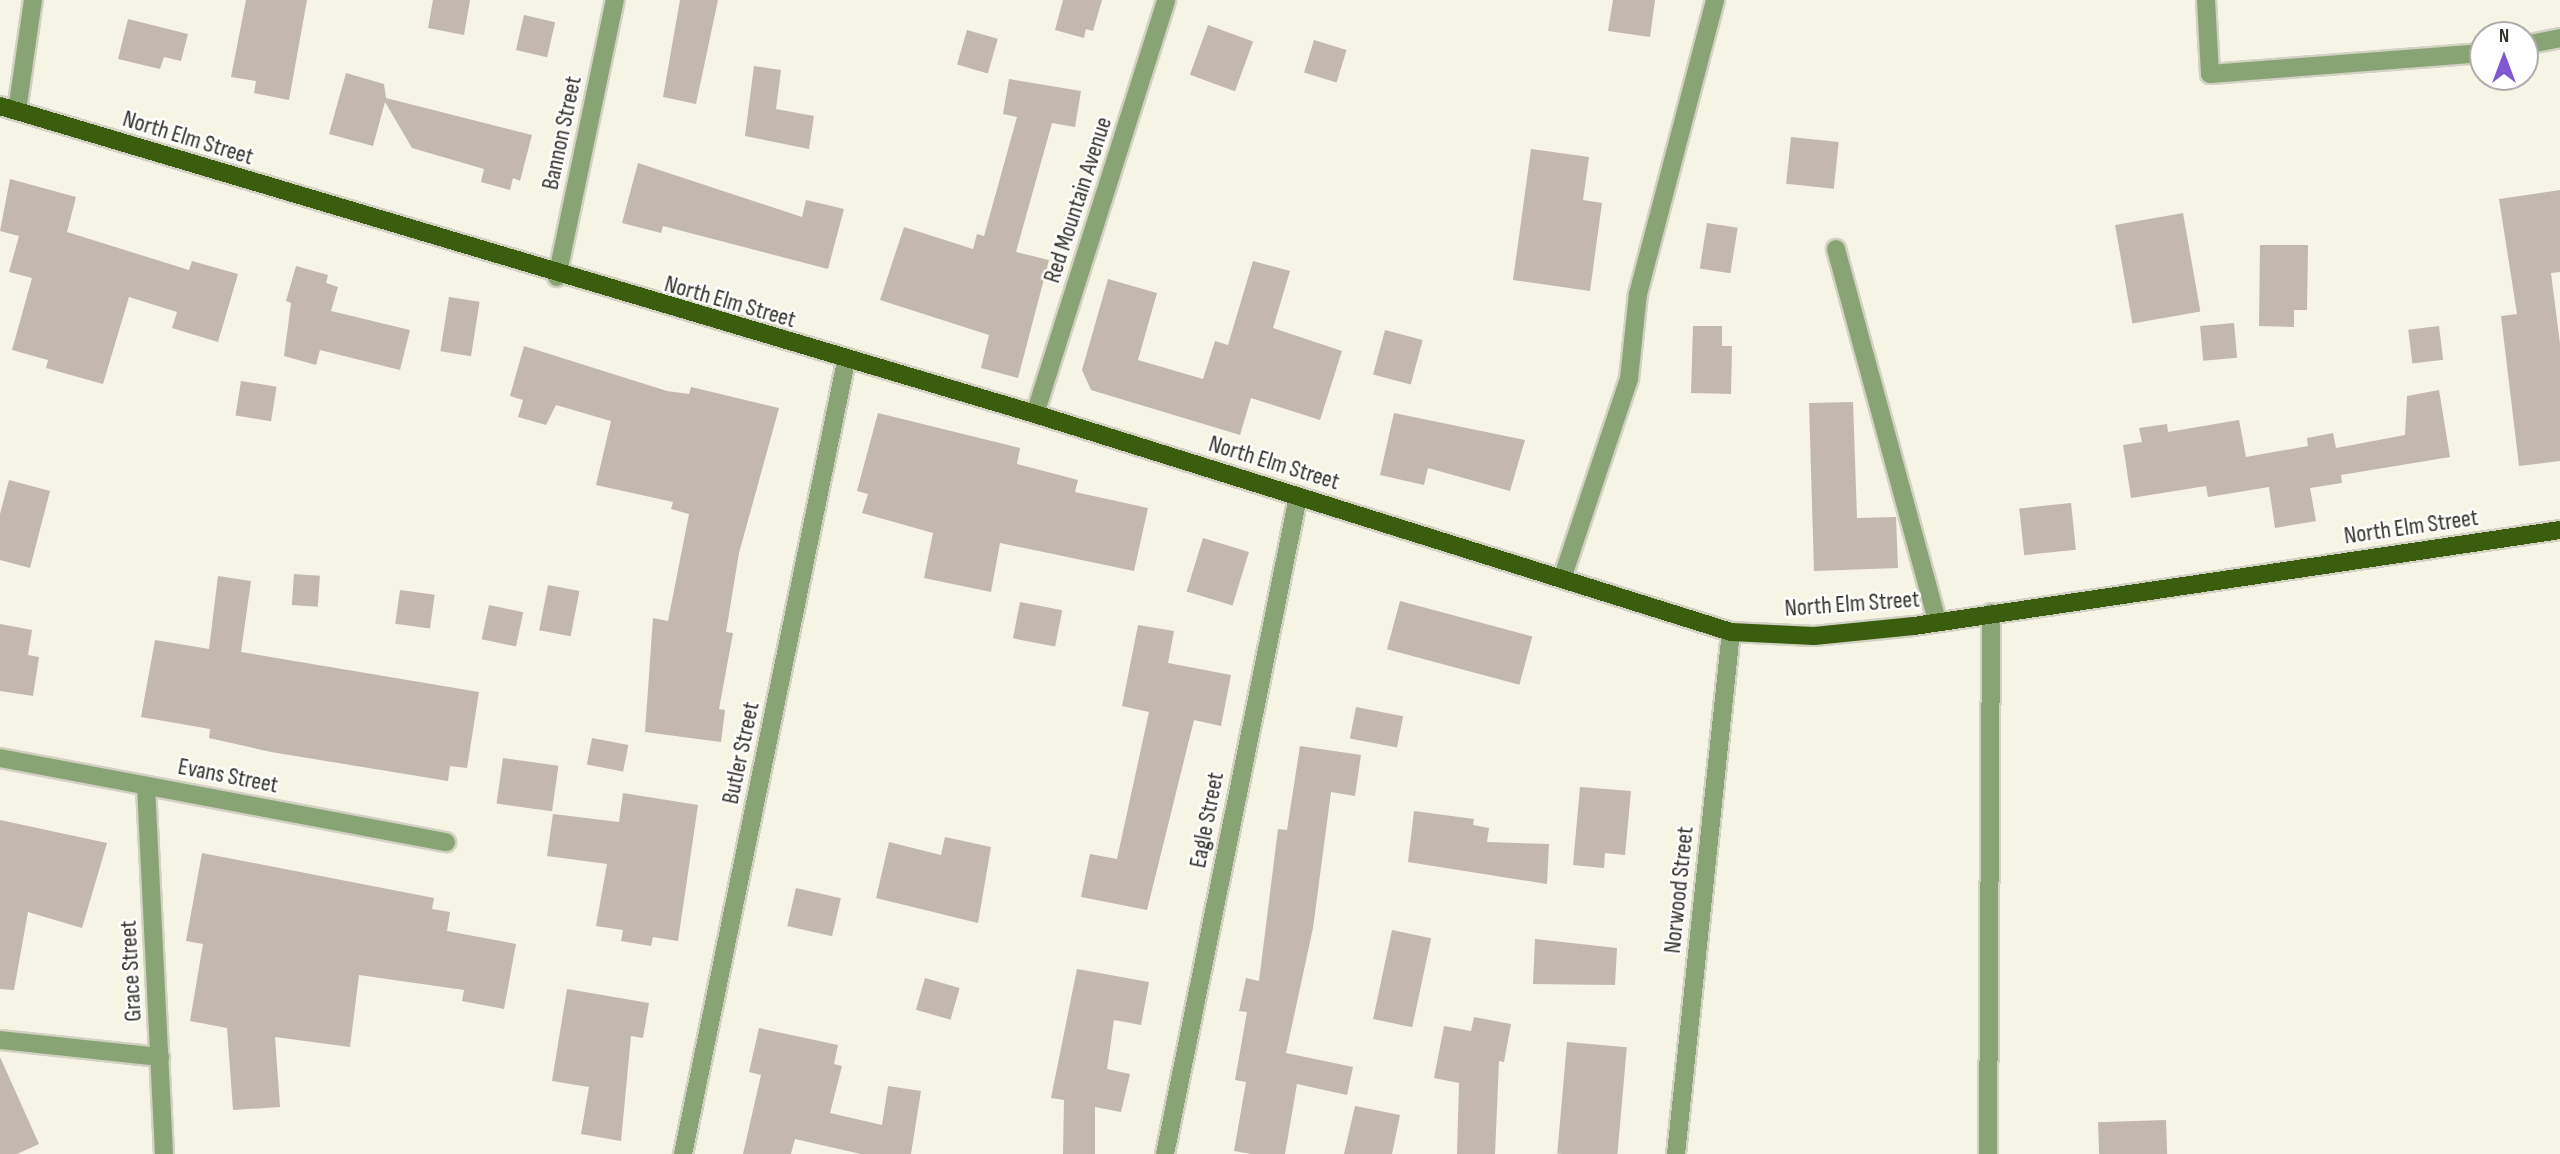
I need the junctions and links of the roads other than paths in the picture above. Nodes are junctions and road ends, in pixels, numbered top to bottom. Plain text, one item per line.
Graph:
1 (33, 0) edge
2 (615, 0) edge
3 (1167, 0) edge
4 (1715, 0) edge
5 (2206, 0) edge
6 (2560, 38) edge
7 (2539, 42) edge
8 (2469, 54) edge
9 (9, 108) edge
10 (1836, 249) dead end
11 (557, 276) junction
12 (846, 361) junction
13 (1035, 414) junction
14 (1298, 496) junction
15 (2560, 530) edge
16 (1562, 579) junction
17 (1991, 613) junction
18 (1937, 622) junction
19 (1731, 632) junction
20 (0, 758) edge
21 (146, 786) junction
22 (446, 842) dead end
23 (0, 1040) edge
24 (160, 1057) junction
25 (164, 1154) edge
26 (683, 1154) edge
27 (1165, 1154) edge
28 (1676, 1154) edge
29 (1988, 1154) edge

1 - 9 street
2 - 11 street, Bannon Street
3 - 13 street, Red Mountain Avenue
4 - 16 street
5 - 8 street
6 - 7 street
9 - 11 main road, North Elm Street
10 - 18 street
11 - 12 main road, North Elm Street
12 - 13 main road, North Elm Street
12 - 26 street, Butler Street
13 - 14 main road, North Elm Street
14 - 16 main road, North Elm Street
14 - 27 street, Eagle Street
15 - 17 main road, North Elm Street
16 - 19 main road, North Elm Street
17 - 18 main road, North Elm Street
17 - 29 street
18 - 19 main road, North Elm Street
19 - 28 street, Norwood Street
20 - 21 street, Evans Street
21 - 22 street, Evans Street
21 - 24 street, Grace Street
23 - 24 street
24 - 25 street, Grace Street

